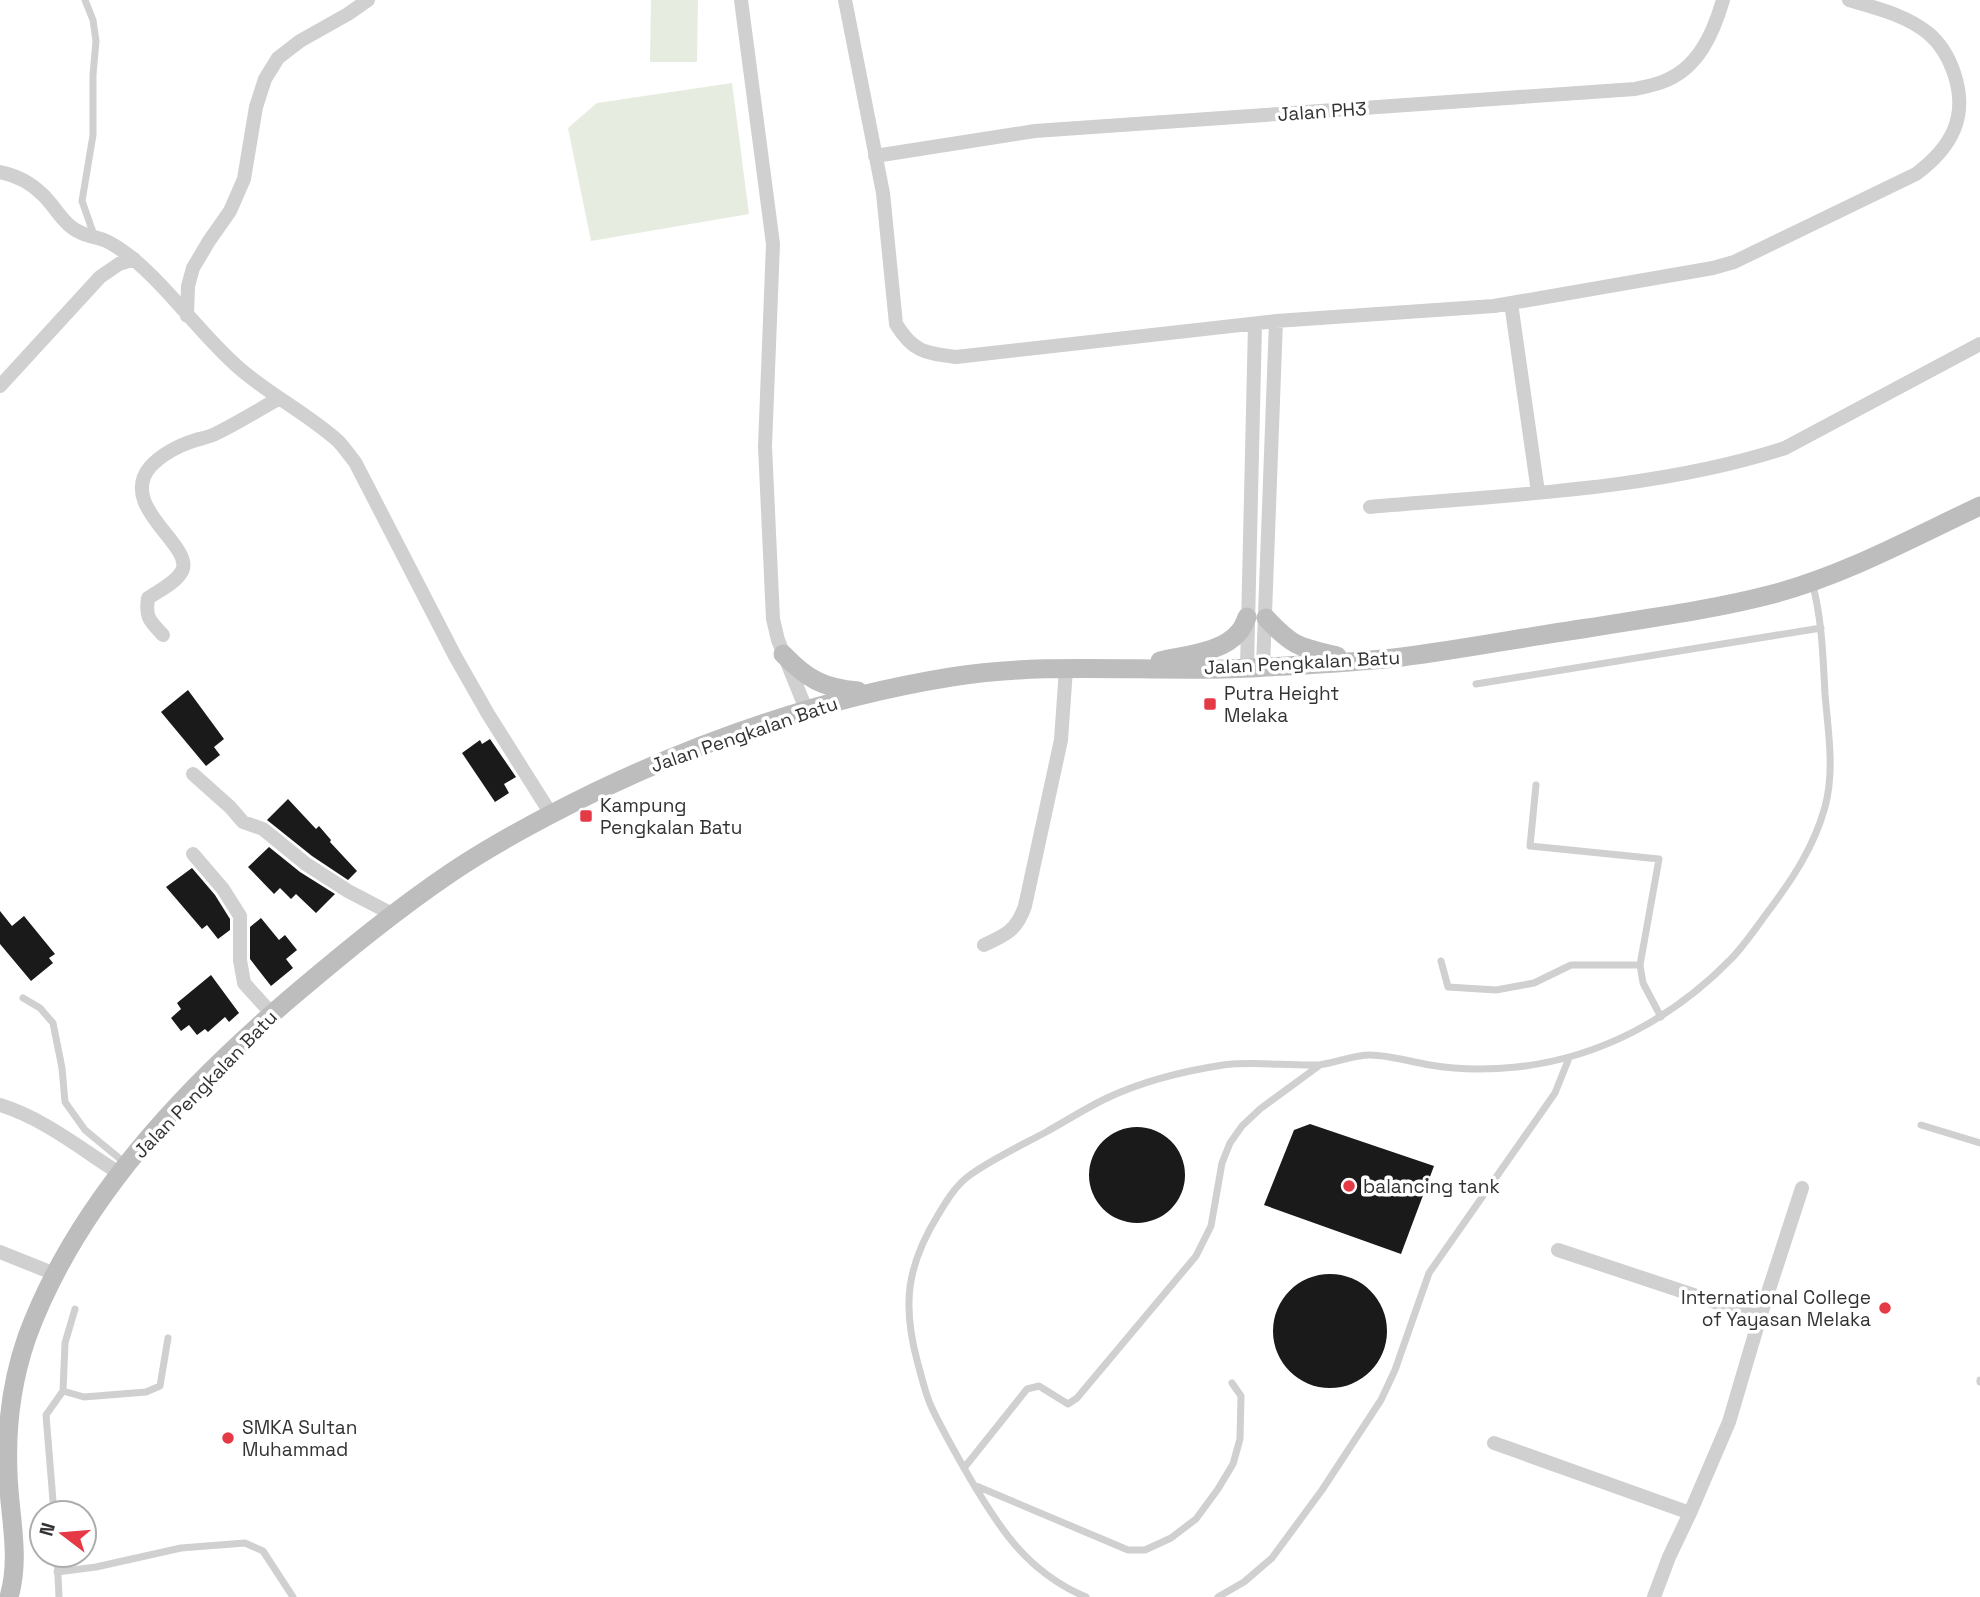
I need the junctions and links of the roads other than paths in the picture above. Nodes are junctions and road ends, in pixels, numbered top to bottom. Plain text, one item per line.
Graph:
1 (85, 0) edge
2 (368, 0) edge
3 (741, 0) edge
4 (845, 0) edge
5 (1723, 0) edge
6 (1849, 0) edge
7 (1886, 5) edge
8 (875, 156) junction
9 (0, 172) edge
10 (95, 238) junction
11 (134, 259) junction
12 (1511, 303) junction
13 (187, 316) junction
14 (1276, 321) junction
15 (1255, 324) junction
16 (1980, 344) edge
17 (0, 386) edge
18 (278, 399) junction
19 (1538, 492) junction
20 (1980, 506) edge
21 (1370, 507) dead end
22 (1250, 524) junction
23 (1270, 525) junction
24 (1248, 576) junction
25 (1268, 576) junction
26 (1812, 582) junction
27 (1257, 617) junction
28 (1821, 628) junction
29 (163, 635) dead end
30 (783, 653) junction
31 (1358, 661) junction
32 (1255, 667) junction
33 (1129, 668) junction
34 (1066, 669) junction
35 (1476, 684) dead end
36 (882, 690) junction
37 (806, 709) junction
38 (193, 774) dead end
39 (1536, 785) dead end
40 (551, 814) junction
41 (193, 854) dead end
42 (392, 914) junction
43 (984, 945) dead end
44 (1441, 961) dead end
45 (1640, 965) junction
46 (23, 998) dead end
47 (272, 1014) junction
48 (1661, 1017) junction
49 (1569, 1058) junction
50 (1321, 1065) junction
51 (0, 1105) edge
52 (1921, 1125) dead end
53 (1980, 1143) edge
54 (123, 1168) junction
55 (1802, 1188) dead end
56 (1558, 1250) dead end
57 (0, 1252) edge
58 (55, 1274) junction
59 (75, 1310) dead end
60 (1760, 1317) junction
61 (168, 1338) dead end
62 (1232, 1383) dead end
63 (64, 1391) junction
64 (1494, 1443) dead end
65 (964, 1468) junction
66 (973, 1485) junction
67 (53, 1499) edge
68 (1690, 1513) junction
69 (57, 1572) joint
70 (9, 1597) edge
71 (59, 1597) edge
72 (293, 1597) edge
73 (1086, 1597) edge
74 (1218, 1597) edge
75 (1654, 1597) edge

1 - 10 lane
2 - 13 street
3 - 30 street
4 - 8 street
5 - 8 street, Jalan PH3
6 - 7 street
7 - 12 street
8 - 15 street
9 - 10 street
10 - 11 street
11 - 13 street
11 - 17 street
12 - 14 street
12 - 19 street
13 - 18 street
14 - 15 street
14 - 23 street
15 - 22 street
16 - 19 street
18 - 29 street
18 - 40 street
19 - 21 street
20 - 26 main road, Jalan Pengkalan Batu
22 - 23 street
22 - 24 street
23 - 25 street
24 - 25 street
24 - 27 street
25 - 27 street
26 - 28 lane
26 - 31 main road, Jalan Pengkalan Batu
27 - 31 main road
27 - 32 street
27 - 33 main road
28 - 35 lane
28 - 48 lane
30 - 36 main road
30 - 37 street
31 - 32 main road, Jalan Pengkalan Batu
32 - 33 main road, Jalan Pengkalan Batu
33 - 34 main road, Jalan Pengkalan Batu
34 - 36 main road, Jalan Pengkalan Batu
34 - 43 street
36 - 37 main road, Jalan Pengkalan Batu
37 - 40 main road, Jalan Pengkalan Batu
38 - 42 street
39 - 45 lane
40 - 42 main road, Jalan Pengkalan Batu
41 - 47 street
42 - 47 main road, Jalan Pengkalan Batu
44 - 45 lane
45 - 48 lane
46 - 54 lane
47 - 54 main road, Jalan Pengkalan Batu
48 - 49 lane
49 - 50 lane
49 - 74 lane
50 - 65 lane
50 - 65 lane
51 - 54 street
52 - 53 lane
54 - 58 main road, Jalan Pengkalan Batu
55 - 60 street
56 - 60 street
57 - 58 street
58 - 70 main road, Jalan Pengkalan Batu
59 - 63 lane
60 - 68 street
61 - 63 lane
62 - 66 lane
63 - 67 lane
64 - 68 street
65 - 66 lane
66 - 73 lane
68 - 75 street
69 - 71 lane
69 - 72 lane

